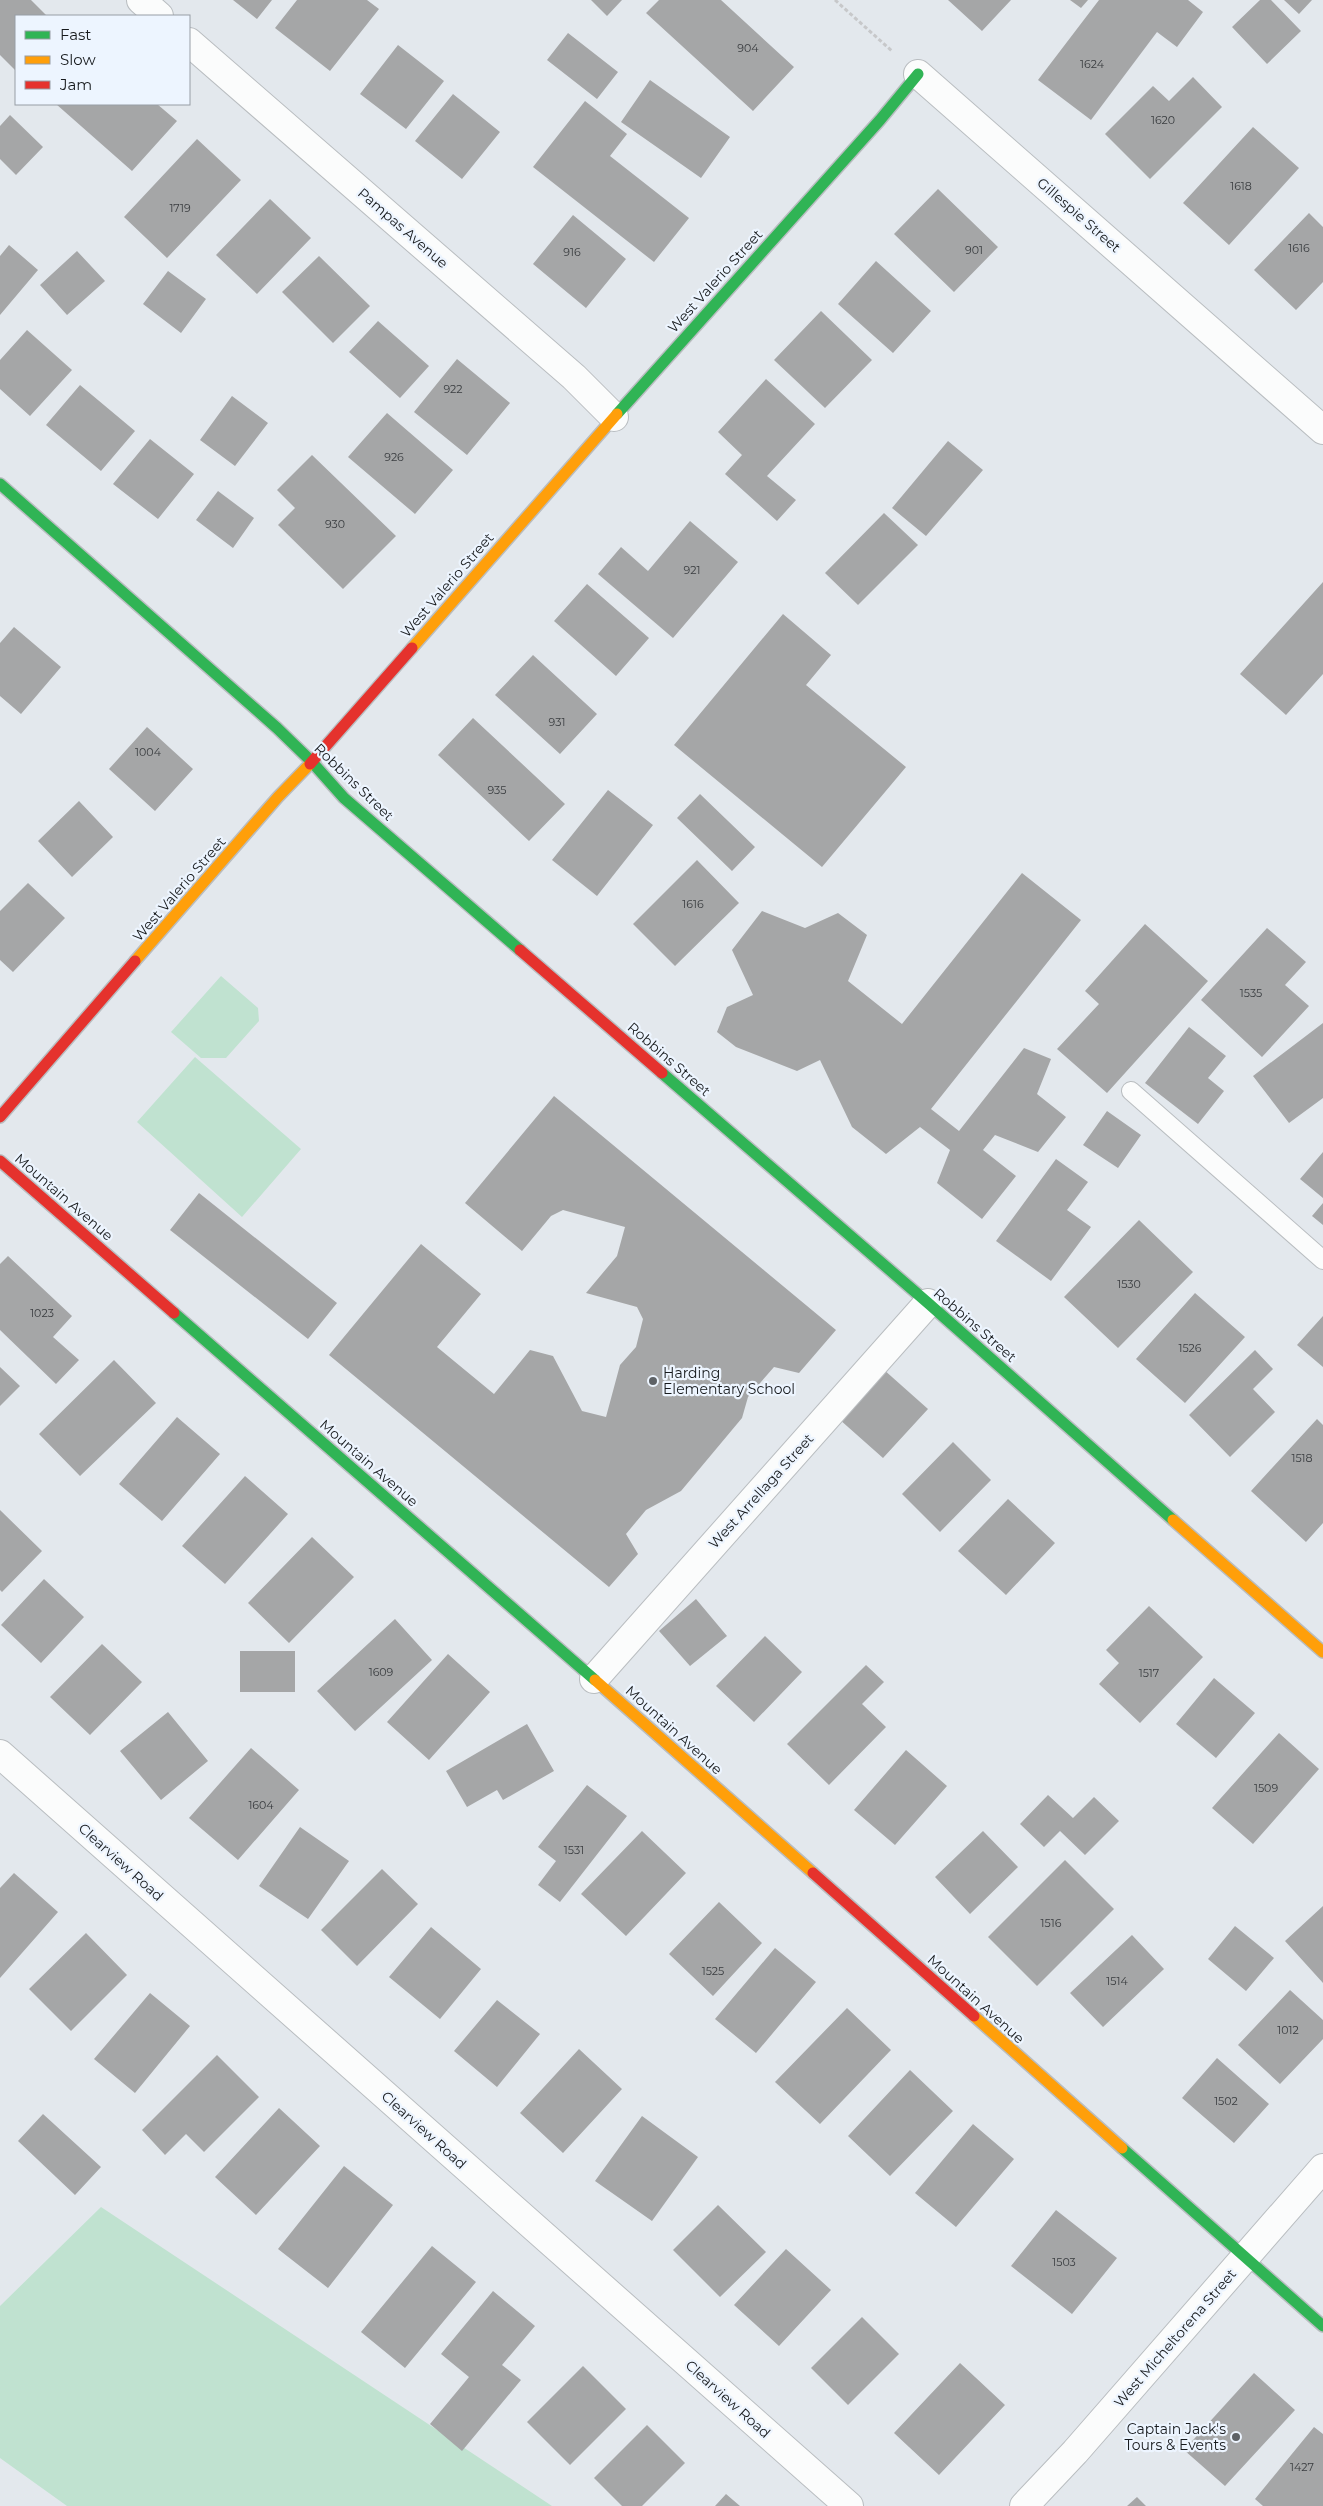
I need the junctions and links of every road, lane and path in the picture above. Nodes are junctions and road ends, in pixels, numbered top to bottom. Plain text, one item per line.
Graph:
1 (141, 0) edge
2 (835, 0) edge
3 (158, 15) edge
4 (190, 43) edge
5 (918, 74) junction
6 (614, 417) junction
7 (1323, 430) edge
8 (0, 484) edge
9 (312, 762) junction
10 (1131, 1091) dead end
11 (0, 1117) edge
12 (0, 1161) edge
13 (1323, 1260) edge
14 (928, 1303) junction
15 (1323, 1652) edge
16 (594, 1679) junction
17 (0, 1754) edge
18 (1323, 2168) edge
19 (1245, 2258) junction
20 (1323, 2326) edge
21 (849, 2506) edge
22 (1024, 2506) edge

1 - 3 street
2 - 5 path
4 - 6 street, Pampas Avenue
5 - 6 street, West Valerio Street
5 - 7 street, Gillespie Street
6 - 9 street, West Valerio Street
8 - 9 street, Robbins Street
9 - 11 street, West Valerio Street
9 - 14 street, Robbins Street
10 - 13 lane
12 - 16 street, Mountain Avenue
14 - 15 street, Robbins Street
14 - 16 street, West Arrellaga Street
16 - 19 street, Mountain Avenue
17 - 21 street, Clearview Road
18 - 19 street, West Micheltorena Street
19 - 20 street, Mountain Avenue
19 - 22 street, West Micheltorena Street

